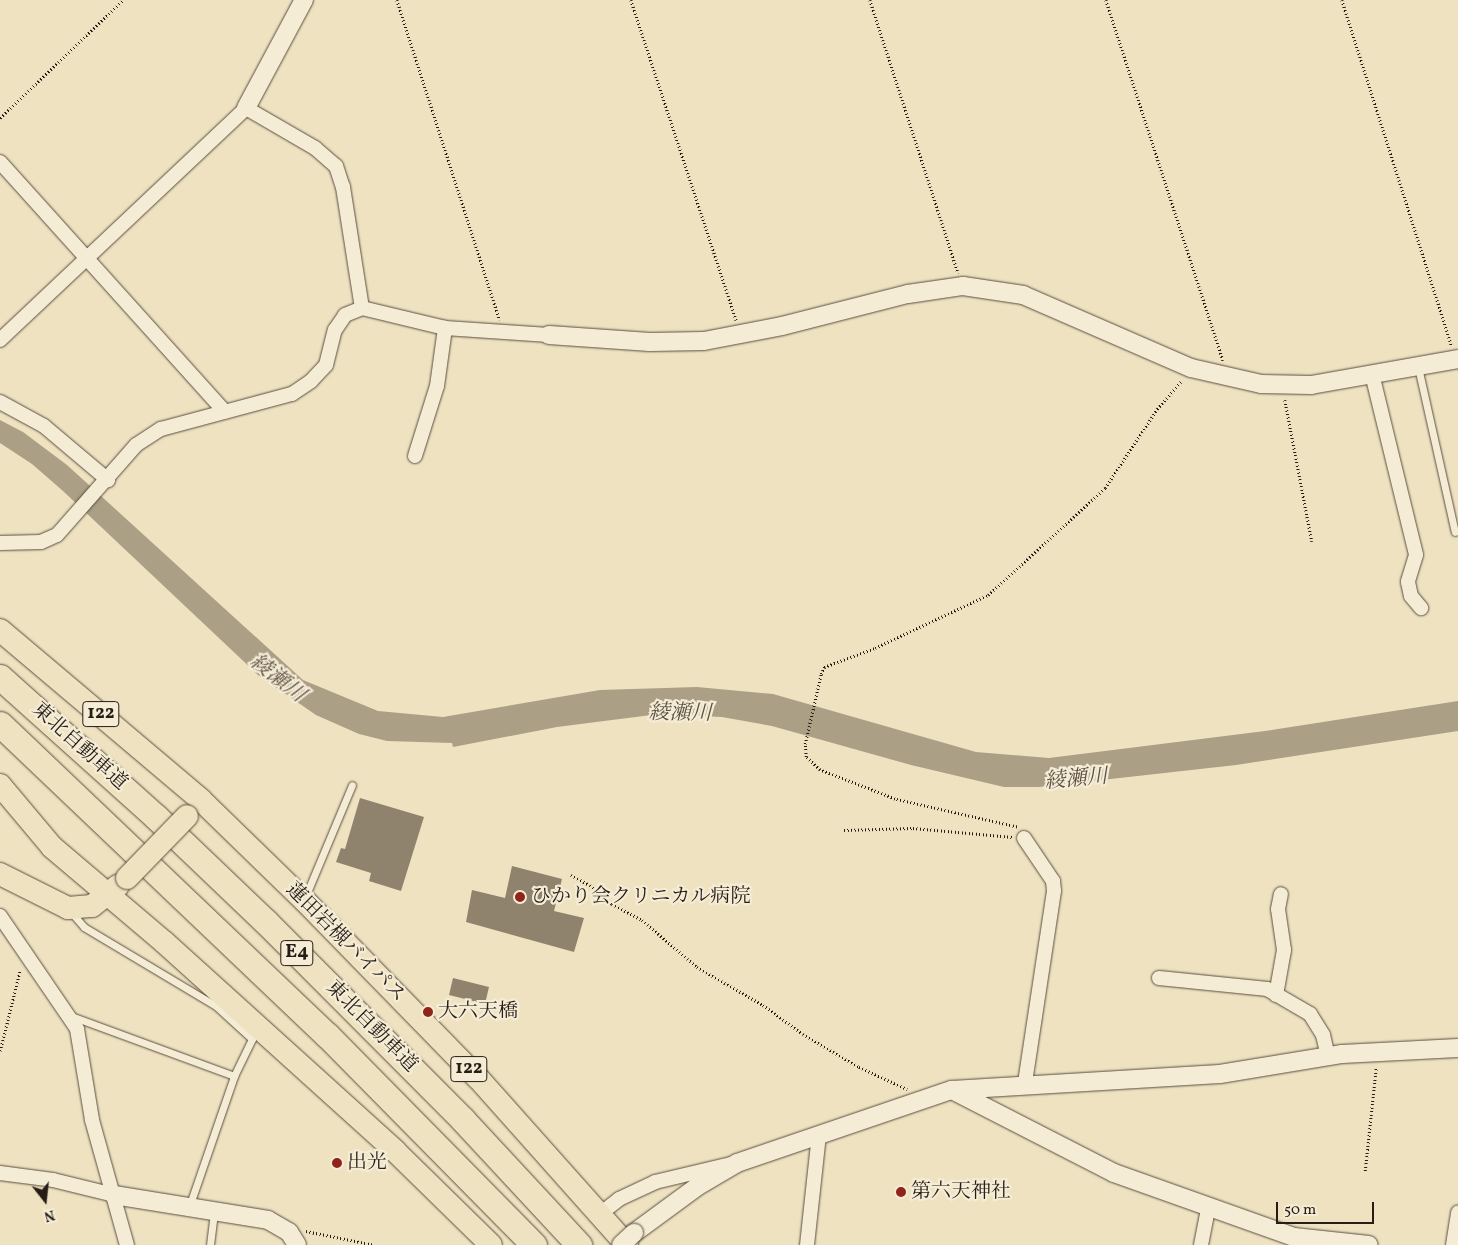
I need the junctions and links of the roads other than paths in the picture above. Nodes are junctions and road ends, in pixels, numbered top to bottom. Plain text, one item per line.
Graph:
1 (304, 0) edge
2 (246, 108) junction
3 (0, 162) edge
4 (87, 258) junction
5 (362, 308) junction
6 (445, 328) junction
7 (549, 335) joint
8 (0, 340) edge
9 (1457, 359) edge
10 (1418, 366) junction
11 (1372, 374) junction
12 (0, 402) edge
13 (225, 412) junction
14 (415, 456) dead end
15 (104, 484) junction
16 (1455, 532) dead end
17 (0, 543) edge
18 (1421, 608) dead end
19 (0, 630) edge
20 (0, 676) edge
21 (0, 724) edge
22 (0, 785) edge
23 (352, 785) dead end
24 (194, 808) junction
25 (1024, 838) road end
26 (0, 874) edge
27 (1281, 894) dead end
28 (110, 895) junction
29 (304, 900) junction
30 (68, 908) junction
31 (0, 916) edge
32 (1159, 978) dead end
33 (1276, 995) junction
34 (67, 1015) junction
35 (1458, 1048) edge
36 (1328, 1056) junction
37 (234, 1076) junction
38 (1025, 1083) junction
39 (952, 1090) junction
40 (819, 1135) junction
41 (737, 1163) junction
42 (0, 1174) edge
43 (114, 1194) junction
44 (188, 1207) junction
45 (1208, 1208) junction
46 (214, 1212) junction
47 (1458, 1212) edge
48 (600, 1214) junction
49 (628, 1241) edge
50 (127, 1245) edge
51 (210, 1245) edge
52 (297, 1245) edge
53 (491, 1245) edge
54 (534, 1245) edge
55 (579, 1245) edge
56 (808, 1245) edge
57 (1201, 1245) edge
58 (1370, 1245) edge
59 (1452, 1245) edge

1 - 2 street
2 - 4 street
2 - 5 street
3 - 4 street
4 - 8 street
4 - 13 street
5 - 6 street
5 - 13 street
6 - 7 street
6 - 14 street
7 - 11 street
9 - 10 street
10 - 11 street
10 - 16 lane
11 - 18 street
12 - 15 street
13 - 15 street
15 - 17 street
19 - 24 highway, 蓮田岩槻バイパス / 122
20 - 55 highway, 東北自動車道 / E4
21 - 54 highway, 東北自動車道 / E4
22 - 28 highway
23 - 29 lane
24 - 28 highway, bridge
24 - 29 highway, 蓮田岩槻バイパス / 122
25 - 38 street
26 - 30 highway
27 - 33 street
28 - 30 highway
28 - 53 highway
29 - 48 highway, 蓮田岩槻バイパス / 122
30 - 37 lane
31 - 34 street
32 - 33 street
33 - 36 street
34 - 37 lane
34 - 43 street
35 - 36 street
36 - 38 street
37 - 44 lane
38 - 39 street
39 - 40 street
39 - 45 street
40 - 41 street
40 - 56 street
41 - 48 street
41 - 49 street
42 - 43 street
43 - 44 street
43 - 50 street
44 - 46 street
45 - 57 street
45 - 58 street
46 - 51 lane
46 - 52 street
47 - 59 street
48 - 49 highway, 蓮田岩槻バイパス / 122

